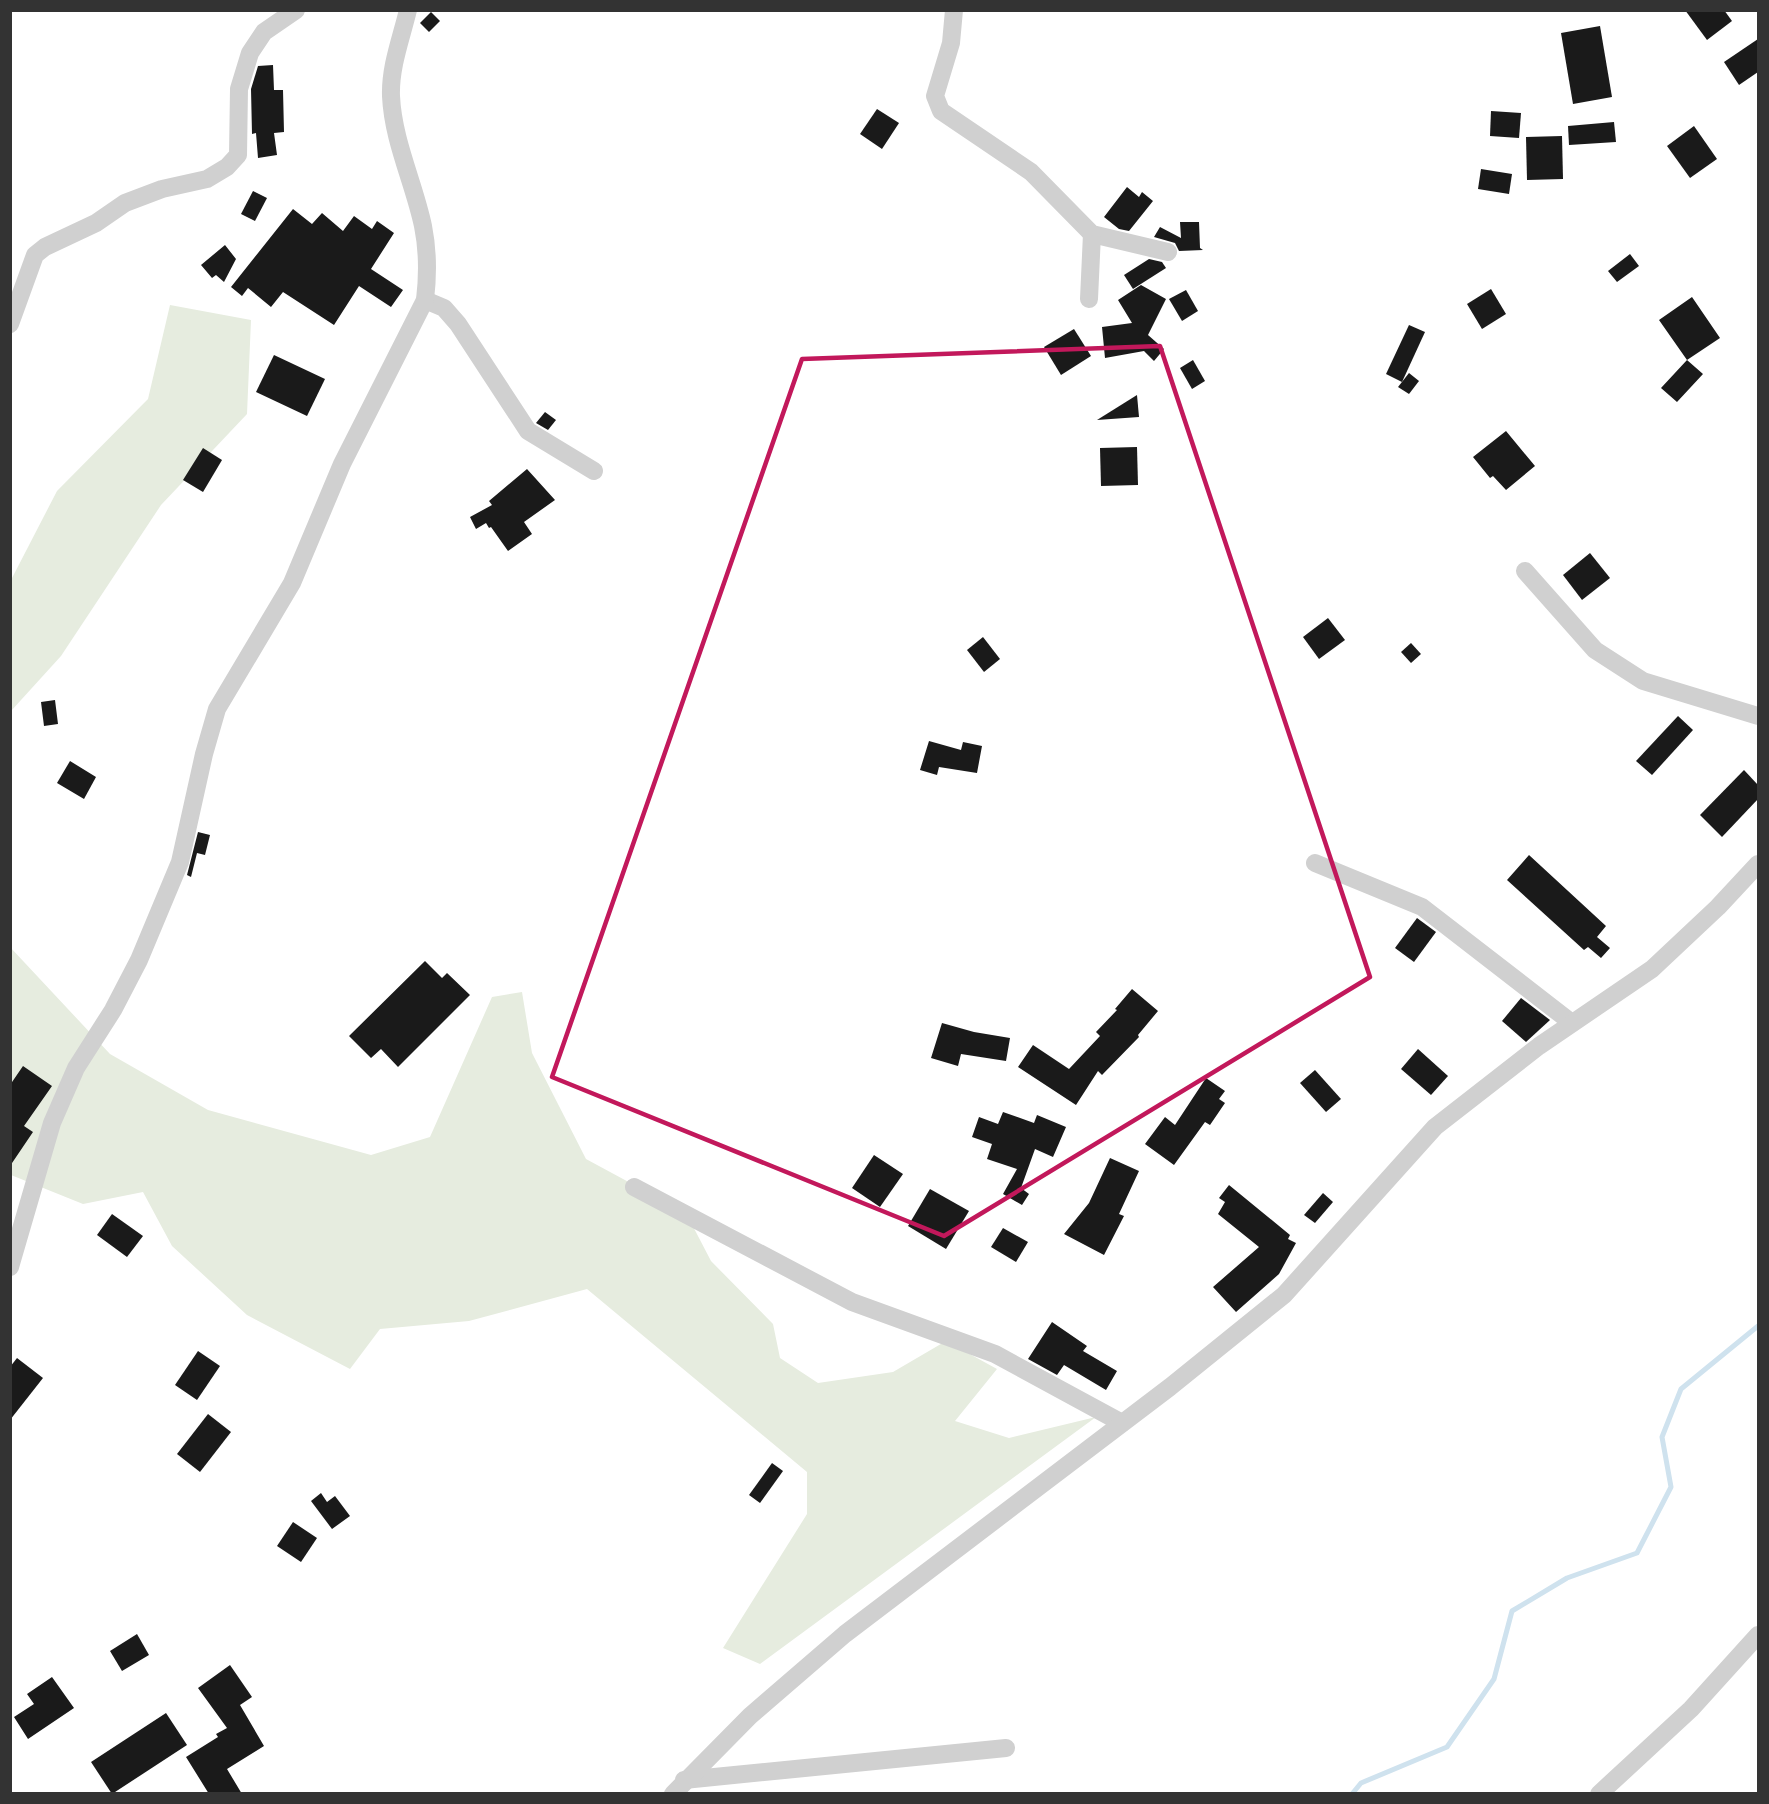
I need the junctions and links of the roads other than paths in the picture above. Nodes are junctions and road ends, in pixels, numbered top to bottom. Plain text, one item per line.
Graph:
1 (296, 10) edge
2 (408, 10) edge
3 (954, 10) edge
4 (1092, 234) junction
5 (1168, 252) dead end
6 (1089, 299) dead end
7 (425, 300) junction
8 (10, 324) edge
9 (594, 471) dead end
10 (1525, 571) dead end
11 (1758, 716) edge
12 (1315, 863) dead end
13 (1758, 864) edge
14 (1572, 1023) junction
15 (633, 1187) dead end
16 (10, 1267) edge
17 (1122, 1423) junction
18 (1758, 1635) edge
19 (1006, 1748) dead end
20 (679, 1787) edge
21 (1599, 1794) edge

1 - 8 street
2 - 7 street
3 - 4 street
4 - 5 street
4 - 6 street
7 - 9 street
7 - 16 street
10 - 11 street
12 - 14 street
13 - 14 street
14 - 17 street
15 - 17 street
17 - 20 street
18 - 21 street
19 - 20 street

